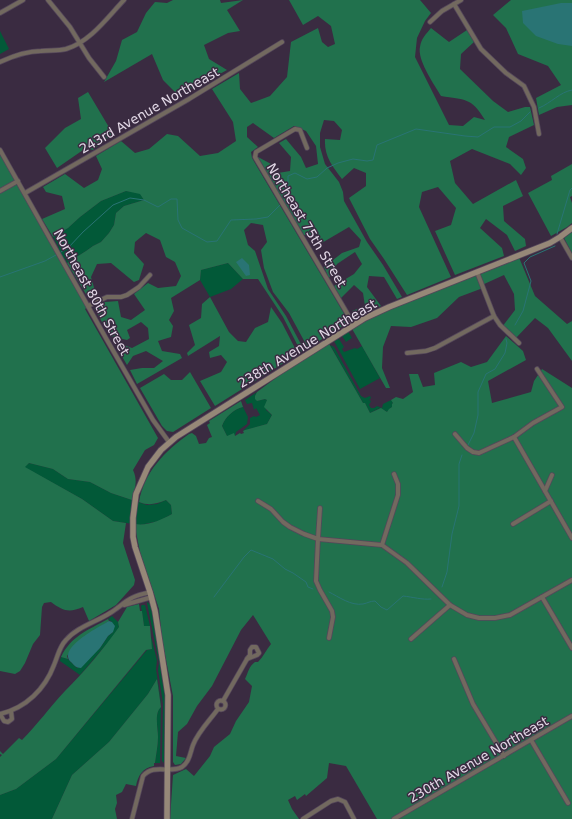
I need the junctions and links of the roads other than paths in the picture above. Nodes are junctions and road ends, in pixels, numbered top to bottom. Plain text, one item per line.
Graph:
1 (23, 0) edge
2 (48, 0) edge
3 (124, 0) edge
4 (461, 0) edge
5 (454, 4) junction
6 (0, 13) edge
7 (430, 22) dead end
8 (282, 42) dead end
9 (80, 44) junction
10 (0, 62) edge
11 (104, 77) dead end
12 (539, 134) dead end
13 (307, 148) dead end
14 (0, 150) edge
15 (18, 181) junction
16 (0, 191) edge
17 (25, 193) junction
18 (572, 228) edge
19 (560, 237) junction
20 (572, 258) edge
21 (477, 272) junction
22 (150, 275) dead end
23 (88, 306) junction
24 (494, 316) junction
25 (354, 326) junction
26 (519, 342) dead end
27 (407, 353) dead end
28 (537, 369) dead end
29 (455, 434) dead end
30 (514, 437) junction
31 (170, 442) junction
32 (394, 474) dead end
33 (552, 475) dead end
34 (545, 491) junction
35 (258, 501) dead end
36 (550, 501) junction
37 (320, 508) dead end
38 (513, 524) dead end
39 (572, 538) edge
40 (318, 539) junction
41 (382, 545) junction
42 (572, 580) edge
43 (151, 594) junction
44 (542, 597) junction
45 (450, 605) junction
46 (329, 638) dead end
47 (411, 639) dead end
48 (572, 648) edge
49 (248, 659) dead end
50 (454, 659) dead end
51 (11, 711) junction
52 (0, 714) edge
53 (572, 716) edge
54 (531, 740) junction
55 (504, 756) junction
56 (168, 769) junction
57 (568, 803) dead end
58 (394, 818) edge
59 (132, 819) edge
60 (168, 819) edge
61 (303, 819) edge
62 (354, 819) edge

1 - 6 street
2 - 9 street
3 - 9 street
4 - 5 street
5 - 7 street
5 - 12 street
8 - 17 street, 243rd Avenue Northeast
9 - 10 street
9 - 11 street
13 - 25 street, Northeast 75th Street
14 - 15 street, Northeast 80th Street
15 - 16 street
15 - 17 street, Northeast 80th Street
17 - 23 street, Northeast 80th Street
18 - 19 street, 238th Avenue Northeast
19 - 20 street
19 - 21 street, 238th Avenue Northeast
21 - 24 street
21 - 25 street, 238th Avenue Northeast
22 - 23 street
23 - 31 street, Northeast 80th Street
24 - 26 street
24 - 27 street
25 - 31 street, 238th Avenue Northeast
28 - 30 street
29 - 30 street
30 - 34 street
31 - 43 street, 238th Avenue Northeast
32 - 41 street
33 - 34 street
34 - 36 street
35 - 40 street
36 - 38 street
36 - 39 street
37 - 40 street
40 - 41 street
40 - 46 street
41 - 45 street
42 - 44 street
43 - 51 street
43 - 56 street, 238th Avenue Northeast
44 - 45 street
44 - 48 street
45 - 47 street
49 - 56 street
50 - 55 street
51 - 52 street
51 - 52 street
53 - 54 street, 230th Avenue Northeast
54 - 55 street, 230th Avenue Northeast
54 - 57 street
55 - 58 street, 230th Avenue Northeast
56 - 59 street
56 - 60 street, 238th Avenue Northeast
61 - 62 street

